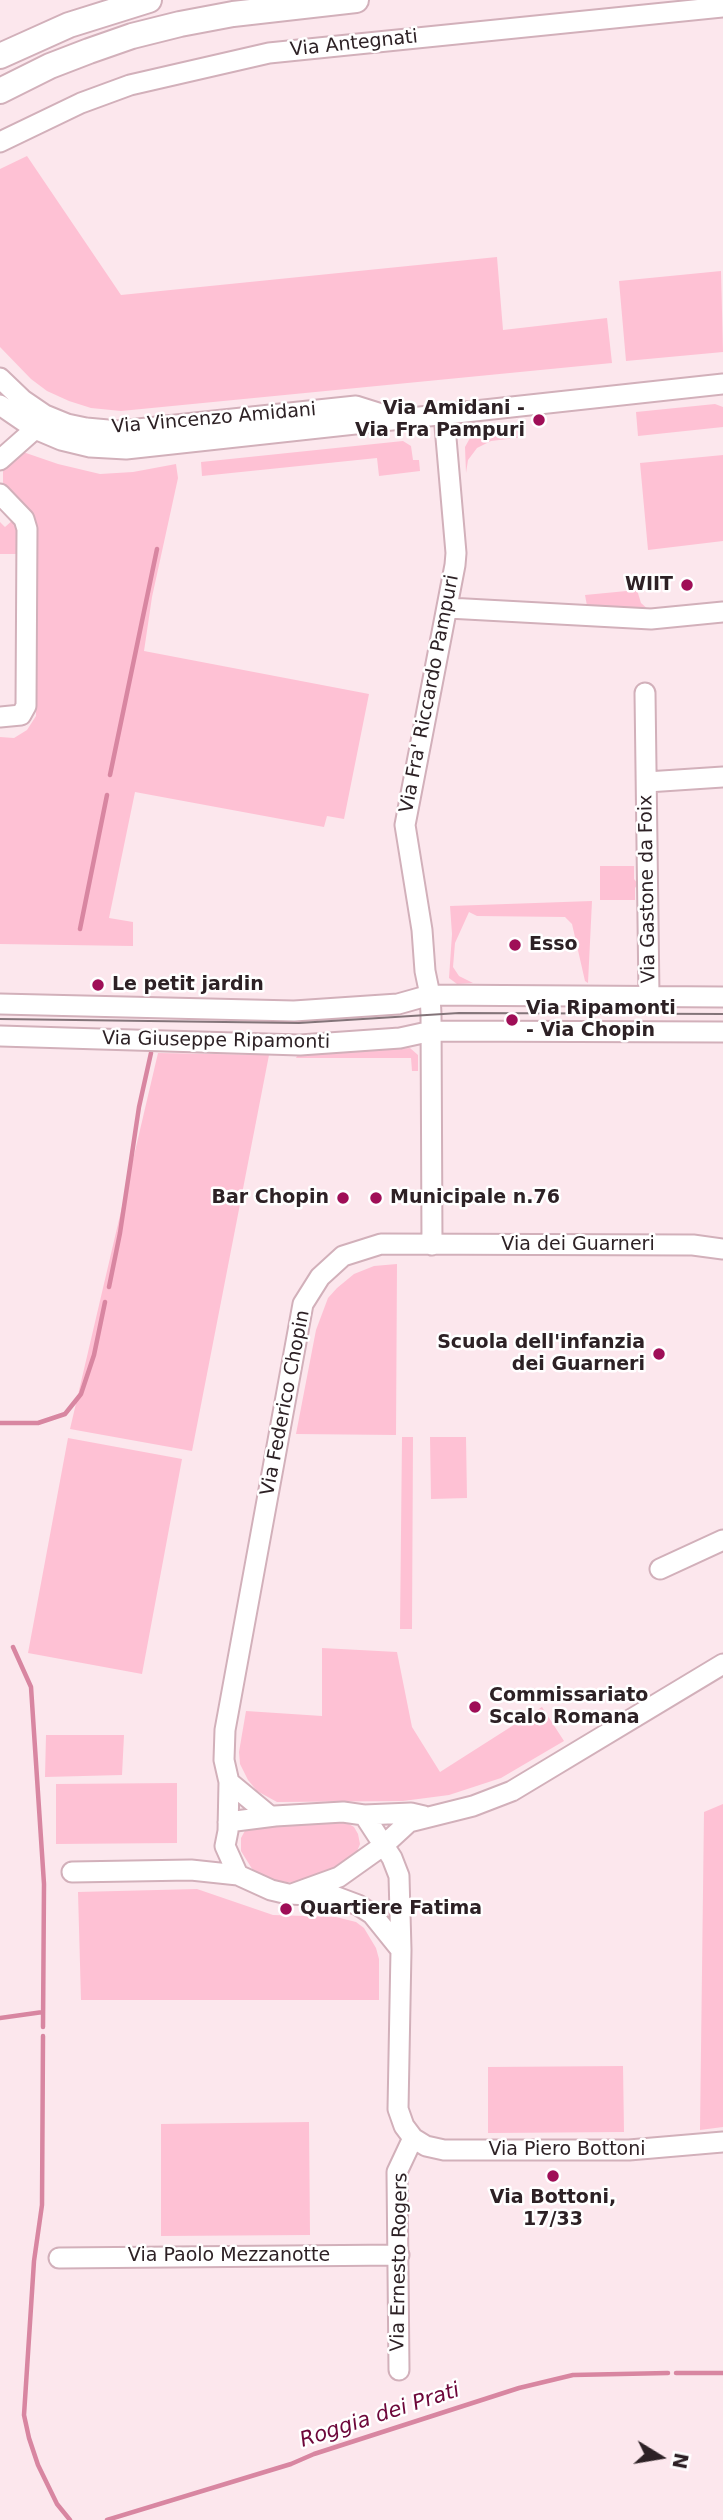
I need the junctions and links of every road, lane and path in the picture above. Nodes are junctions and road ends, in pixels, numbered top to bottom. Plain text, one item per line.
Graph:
1 (149, 0) edge
2 (356, 0) edge
3 (723, 7) edge
4 (0, 56) edge
5 (0, 91) edge
6 (0, 142) edge
7 (0, 378) edge
8 (723, 384) edge
9 (0, 405) edge
10 (444, 415) junction
11 (399, 419) junction
12 (35, 429) junction
13 (0, 460) edge
14 (0, 494) edge
15 (448, 608) junction
16 (723, 612) edge
17 (645, 693) dead end
18 (0, 717) edge
19 (723, 777) edge
20 (647, 782) junction
21 (430, 995) junction
22 (649, 996) junction
23 (723, 997) edge
24 (0, 1004) edge
25 (432, 1031) junction
26 (723, 1032) edge
27 (0, 1036) edge
28 (432, 1245) junction
29 (723, 1249) edge
30 (723, 1540) edge
31 (660, 1569) dead end
32 (723, 1664) edge
33 (229, 1782) junction
34 (270, 1816) junction
35 (425, 1816) junction
36 (228, 1822) junction
37 (373, 1836) junction
38 (225, 1846) junction
39 (191, 1870) junction
40 (72, 1872) dead end
41 (238, 1875) junction
42 (292, 1894) junction
43 (401, 1950) junction
44 (413, 2138) junction
45 (723, 2142) edge
46 (399, 2255) junction
47 (59, 2258) dead end
48 (399, 2371) dead end

1 - 4 main road
2 - 5 main road
3 - 6 street, Via Antegnati
7 - 11 street, Via Vincenzo Amidani
8 - 10 street, Via Vincenzo Amidani
9 - 12 street, Via Vincenzo Amidani
10 - 11 street, Via Vincenzo Amidani
10 - 15 street, Via Fra' Riccardo Pampuri
11 - 12 street, Via Vincenzo Amidani
12 - 13 street
14 - 18 street
15 - 16 street
15 - 21 street, Via Fra' Riccardo Pampuri
17 - 20 street, Via Gastone da Foix
19 - 20 street
20 - 22 street, Via Gastone da Foix
21 - 22 street, Via Giuseppe Ripamonti
21 - 24 street, Via Giuseppe Ripamonti
21 - 25 street
22 - 23 street, Via Giuseppe Ripamonti
25 - 26 street, Via Giuseppe Ripamonti
25 - 27 street, Via Giuseppe Ripamonti
25 - 28 street
28 - 29 street, Via dei Guarneri
28 - 33 street, Via Federico Chopin
30 - 31 street
32 - 35 street
33 - 34 street
33 - 36 street, Via Federico Chopin
34 - 36 street
34 - 37 street
35 - 37 street
35 - 37 street
36 - 38 street, Via Federico Chopin
37 - 42 street
37 - 43 street
38 - 39 street
38 - 41 street
39 - 40 street
39 - 41 street
41 - 42 street
42 - 43 street
43 - 44 street
44 - 45 street, Via Piero Bottoni
44 - 46 street, Via Ernesto Rogers
46 - 47 street, Via Paolo Mezzanotte
46 - 48 street, Via Ernesto Rogers

